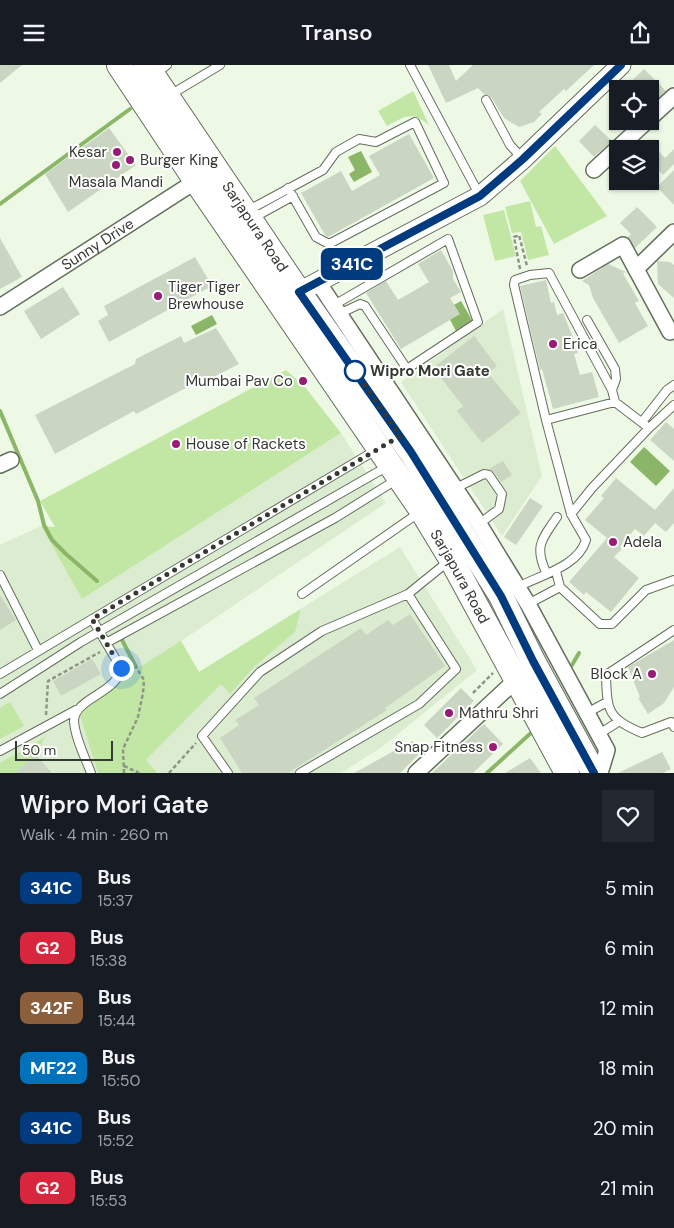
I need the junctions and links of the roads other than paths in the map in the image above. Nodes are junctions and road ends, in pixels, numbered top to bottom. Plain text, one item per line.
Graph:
1 (120, 65) edge
2 (220, 65) edge
3 (410, 65) edge
4 (621, 65) edge
5 (156, 69) edge
6 (674, 96) edge
7 (166, 97) junction
8 (486, 100) dead end
9 (659, 110) edge
10 (637, 130) edge
11 (523, 159) junction
12 (594, 171) dead end
13 (196, 181) junction
14 (288, 188) junction
15 (293, 196) junction
16 (480, 196) junction
17 (248, 216) junction
18 (674, 232) edge
19 (636, 269) junction
20 (580, 270) dead end
21 (309, 287) junction
22 (0, 307) edge
23 (337, 310) junction
24 (587, 320) dead end
25 (670, 332) dead end
26 (674, 385) edge
27 (612, 390) junction
28 (615, 402) junction
29 (674, 405) edge
30 (546, 420) junction
31 (642, 422) junction
32 (649, 428) junction
33 (396, 456) junction
34 (456, 489) junction
35 (422, 511) junction
36 (571, 514) junction
37 (558, 517) dead end
38 (479, 524) junction
39 (222, 541) junction
40 (228, 558) junction
41 (451, 559) junction
42 (556, 571) junction
43 (546, 573) junction
44 (0, 575) edge
45 (674, 580) edge
46 (560, 587) junction
47 (302, 594) dead end
48 (408, 594) junction
49 (516, 596) junction
50 (92, 619) junction
51 (674, 630) edge
52 (99, 632) junction
53 (106, 643) junction
54 (38, 650) junction
55 (0, 674) edge
56 (507, 675) junction
57 (0, 694) edge
58 (607, 702) junction
59 (76, 710) junction
60 (587, 713) junction
61 (618, 722) junction
62 (673, 723) edge
63 (599, 734) junction
64 (0, 751) edge
65 (91, 773) edge
66 (228, 773) edge
67 (300, 773) edge
68 (416, 773) edge
69 (567, 773) edge
70 (594, 773) edge
71 (600, 773) edge

1 - 13 main road, Sarjapura Road
2 - 7 lane
3 - 16 lane
4 - 11 street
5 - 7 main road, Sarjapura Road
6 - 9 street
7 - 17 main road, Sarjapura Road
8 - 11 lane
10 - 12 street
11 - 16 street
13 - 22 street, Sunny Drive
13 - 33 main road, Sarjapura Road
14 - 15 lane
14 - 15 lane
14 - 17 lane
15 - 17 lane
16 - 21 street
17 - 21 main road, Sarjapura Road
18 - 19 street
19 - 20 street
19 - 25 street
21 - 23 street
21 - 33 main road, Sarjapura Road
23 - 23 lane
23 - 34 street
24 - 27 lane
26 - 31 lane
27 - 28 lane
27 - 30 lane
28 - 30 lane
28 - 31 lane
29 - 32 lane
30 - 36 lane
31 - 32 lane
32 - 36 lane
33 - 35 main road, Sarjapura Road
33 - 39 lane
33 - 40 lane
33 - 49 main road, Sarjapura Road
33 - 53 lane
34 - 38 street
34 - 38 lane
35 - 41 main road, Sarjapura Road
35 - 47 lane
36 - 42 lane
37 - 43 lane
38 - 49 street
39 - 40 lane
39 - 50 lane
40 - 52 lane
41 - 48 lane
41 - 56 main road, Sarjapura Road
42 - 43 lane
42 - 46 lane
43 - 49 lane
44 - 54 lane
45 - 46 lane
46 - 49 lane
48 - 66 lane
48 - 67 lane
49 - 60 street
49 - 70 main road, Sarjapura Road
50 - 52 lane
50 - 54 lane
51 - 58 lane
52 - 53 lane
52 - 57 lane
53 - 59 lane
54 - 55 lane
56 - 68 street
56 - 69 main road, Sarjapura Road
58 - 60 lane
58 - 61 lane
59 - 64 lane
59 - 65 lane
60 - 63 street
61 - 62 lane
61 - 63 lane
63 - 71 street

